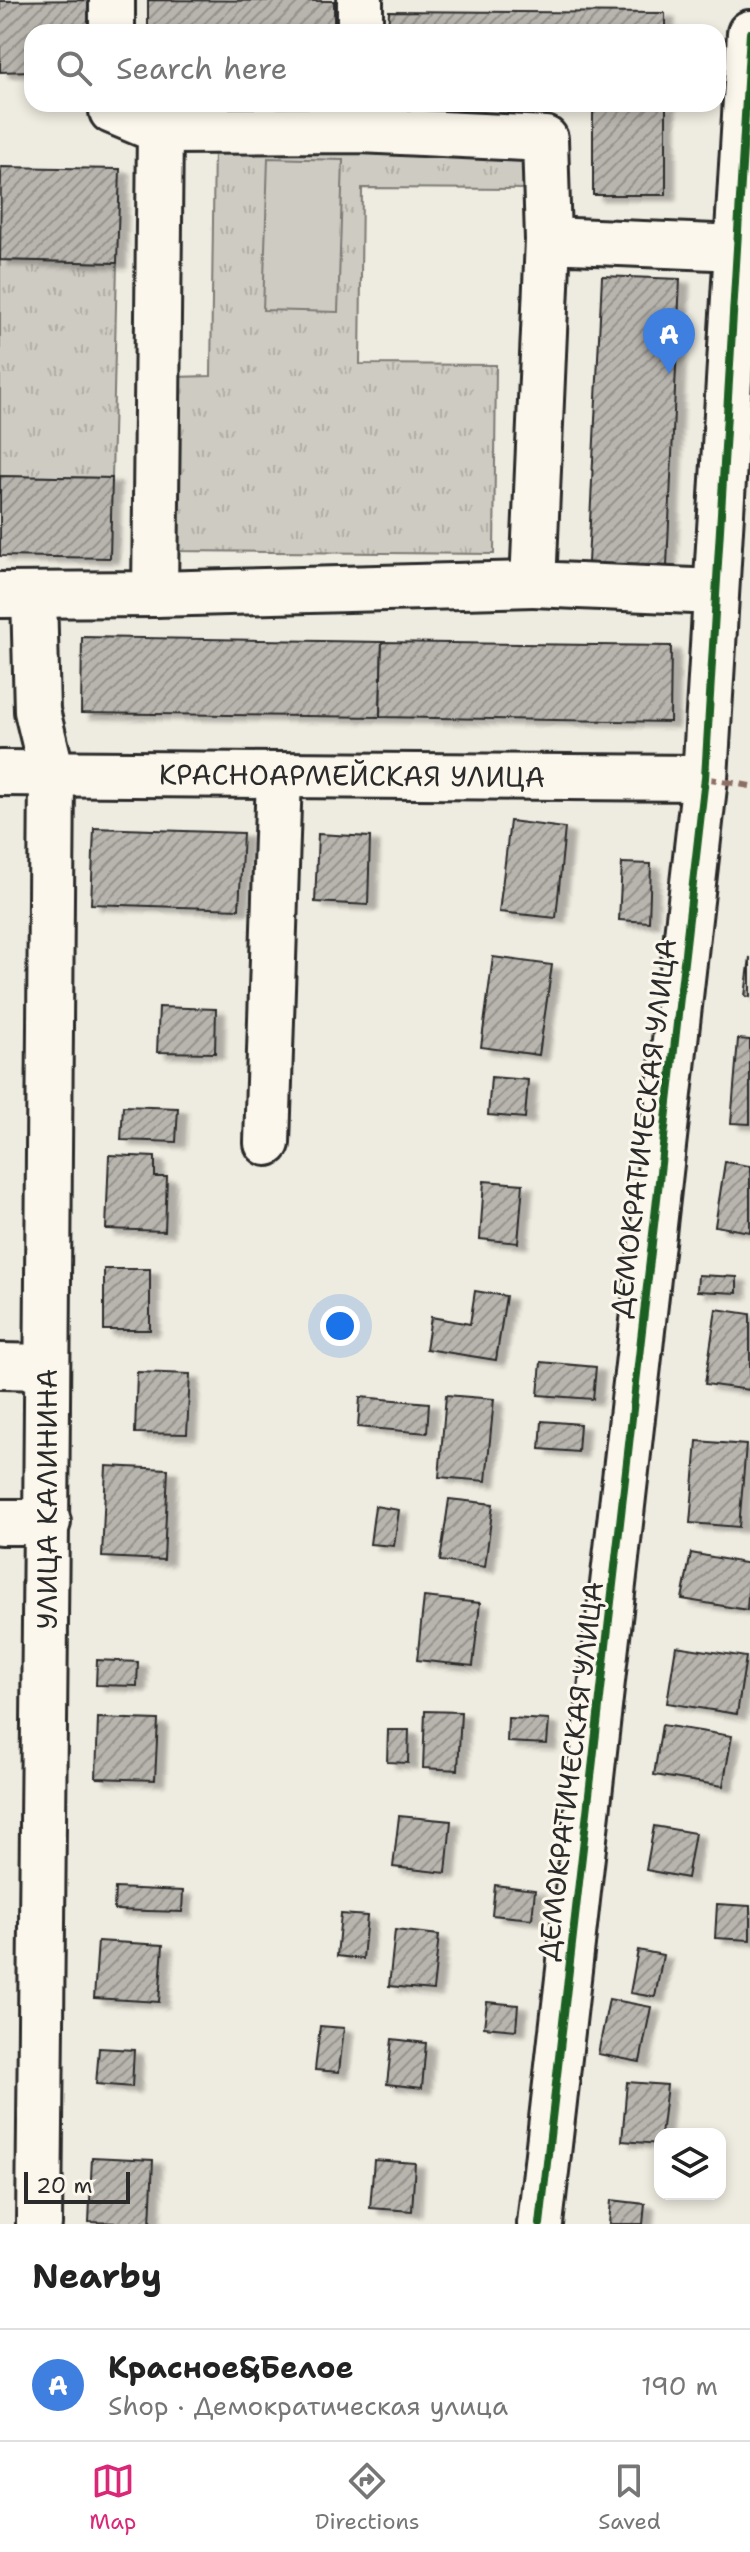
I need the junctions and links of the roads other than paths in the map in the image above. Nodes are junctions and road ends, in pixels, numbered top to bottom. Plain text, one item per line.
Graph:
1 (112, 0) edge
2 (360, 0) edge
3 (112, 24) edge
4 (360, 24) edge
5 (750, 33) edge
6 (114, 112) edge
7 (360, 117) edge
8 (160, 131) junction
9 (548, 240) junction
10 (738, 248) junction
11 (736, 486) edge
12 (533, 584) junction
13 (716, 592) junction
14 (155, 594) junction
15 (17, 595) edge
16 (0, 773) edge
17 (52, 773) junction
18 (279, 775) junction
19 (705, 778) junction
20 (267, 1143) dead end
21 (0, 1366) edge
22 (47, 1367) junction
23 (0, 1522) edge
24 (48, 1522) junction
25 (39, 2224) edge
26 (540, 2224) edge

1 - 3 street
2 - 4 street
5 - 10 street, ДЕМОКРАТИЧЕСКАЯ УЛИЦА
6 - 8 street
7 - 8 street
7 - 9 street
8 - 14 street
9 - 10 street
9 - 12 street
10 - 11 street, ДЕМОКРАТИЧЕСКАЯ УЛИЦА
11 - 13 street, ДЕМОКРАТИЧЕСКАЯ УЛИЦА
12 - 13 street
12 - 14 street
13 - 19 street, ДЕМОКРАТИЧЕСКАЯ УЛИЦА
14 - 15 street
15 - 17 street, УЛИЦА КАЛИНИНА
16 - 17 street, КРАСНОАРМЕЙСКАЯ УЛИЦА
17 - 18 street, КРАСНОАРМЕЙСКАЯ УЛИЦА
17 - 22 street, УЛИЦА КАЛИНИНА
18 - 19 street, КРАСНОАРМЕЙСКАЯ УЛИЦА
18 - 20 street
19 - 26 street, ДЕМОКРАТИЧЕСКАЯ УЛИЦА
21 - 22 street
22 - 24 street, УЛИЦА КАЛИНИНА
23 - 24 street
24 - 25 street, УЛИЦА КАЛИНИНА

